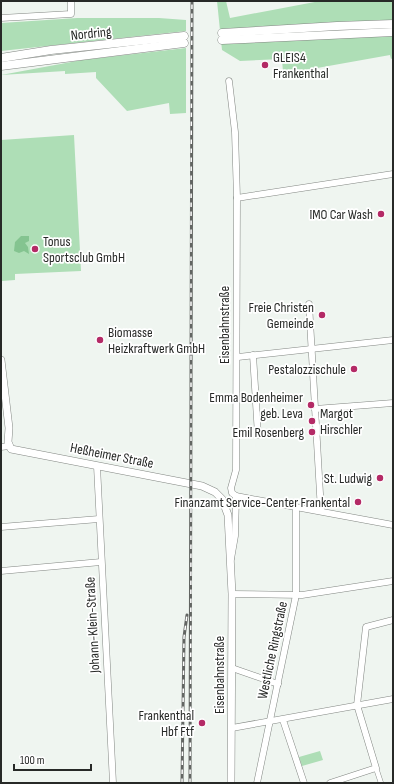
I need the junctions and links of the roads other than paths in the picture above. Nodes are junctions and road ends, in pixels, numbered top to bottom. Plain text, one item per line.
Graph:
1 (71, 1) edge
2 (1, 18) edge
3 (393, 19) edge
4 (379, 24) junction
5 (393, 24) edge
6 (393, 32) edge
7 (1, 58) edge
8 (57, 58) junction
9 (1, 66) edge
10 (1, 70) edge
11 (229, 81) dead end
12 (393, 174) edge
13 (237, 198) junction
14 (309, 304) dead end
15 (393, 340) edge
16 (311, 349) junction
17 (253, 355) junction
18 (238, 357) junction
19 (1, 360) edge
20 (2, 374) edge
21 (393, 403) edge
22 (315, 409) junction
23 (258, 436) dead end
24 (5, 446) edge
25 (97, 466) junction
26 (218, 494) joint
27 (236, 496) junction
28 (296, 507) junction
29 (321, 511) junction
30 (99, 519) junction
31 (393, 525) edge
32 (1, 527) edge
33 (101, 562) junction
34 (230, 566) junction
35 (1, 567) edge
36 (1, 571) edge
37 (393, 581) edge
38 (232, 594) junction
39 (296, 595) junction
40 (393, 620) edge
41 (232, 668) junction
42 (278, 684) junction
43 (393, 699) edge
44 (357, 705) junction
45 (283, 720) junction
46 (269, 722) junction
47 (232, 728) junction
48 (376, 768) junction
49 (113, 783) edge
50 (231, 783) edge
51 (257, 783) edge
52 (304, 783) edge
53 (330, 783) edge
54 (382, 783) edge

1 - 2 street
3 - 4 main road
4 - 5 main road
4 - 6 main road
7 - 8 main road, Nordring
8 - 9 main road, Nordring
8 - 10 street, Nordring
11 - 13 street, Eisenbahnstraße
12 - 13 street
13 - 18 street, Eisenbahnstraße
14 - 16 street
15 - 16 street
16 - 17 street
16 - 22 street
17 - 18 street
17 - 23 street
18 - 27 street, Eisenbahnstraße
19 - 20 street
20 - 24 street
21 - 22 street
22 - 29 street
24 - 25 street, Heßheimer Straße
25 - 26 street, Heßheimer Straße
25 - 30 street, Johann-Klein-Straße
26 - 34 street, Eisenbahnstraße
27 - 28 street
27 - 34 street, Eisenbahnstraße
28 - 29 street
28 - 39 street
29 - 31 street
30 - 32 street
30 - 33 street, Johann-Klein-Straße
33 - 36 street
33 - 49 street, Johann-Klein-Straße
34 - 38 street, Eisenbahnstraße
35 - 36 street
37 - 39 street, Westliche Ringstraße
38 - 39 street
38 - 41 street, Eisenbahnstraße
39 - 42 street, Westliche Ringstraße
40 - 44 street
41 - 42 street
41 - 47 street, Eisenbahnstraße
42 - 46 street, Westliche Ringstraße
43 - 44 street
44 - 45 street
44 - 48 street
45 - 46 street
45 - 52 street
46 - 47 street
46 - 51 street, Westliche Ringstraße
47 - 50 street, Eisenbahnstraße
48 - 53 street
48 - 54 street

